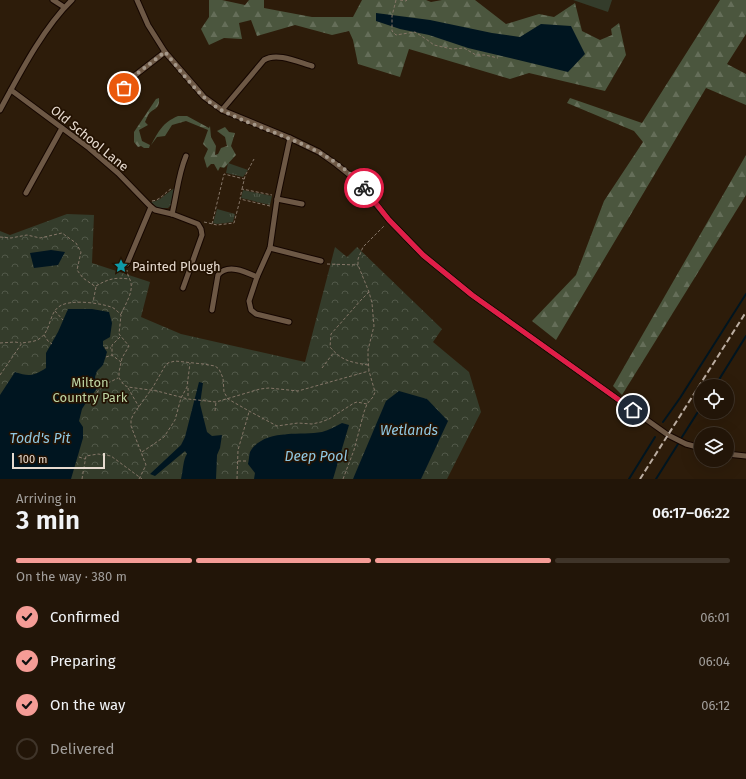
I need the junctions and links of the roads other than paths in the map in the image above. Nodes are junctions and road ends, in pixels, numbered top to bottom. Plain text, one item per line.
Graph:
1 (53, 0) edge
2 (72, 0) edge
3 (137, 0) edge
4 (64, 7) junction
5 (165, 52) junction
6 (312, 66) dead end
7 (124, 88) dead end
8 (11, 90) junction
9 (0, 110) edge
10 (222, 110) junction
11 (62, 128) junction
12 (290, 138) junction
13 (186, 156) dead end
14 (26, 193) dead end
15 (278, 198) junction
16 (302, 204) dead end
17 (151, 207) junction
18 (172, 214) junction
19 (270, 248) junction
20 (322, 261) road end
21 (127, 264) road end
22 (257, 277) junction
23 (183, 288) dead end
24 (212, 310) dead end
25 (289, 322) dead end
26 (694, 446) edge
27 (734, 455) edge
28 (746, 456) edge

1 - 4 street
2 - 4 street
3 - 5 street
4 - 8 street
5 - 7 street
5 - 10 street
6 - 10 street
8 - 9 street
8 - 11 street, Old School Lane
10 - 12 street
11 - 14 street
11 - 17 street, Old School Lane
12 - 15 street
12 - 26 street
13 - 18 street
15 - 16 street
15 - 19 street
17 - 18 street, Old School Lane
17 - 21 street
18 - 23 street, Old School Lane
19 - 20 street
19 - 22 street
22 - 24 street
22 - 25 street
27 - 28 street

